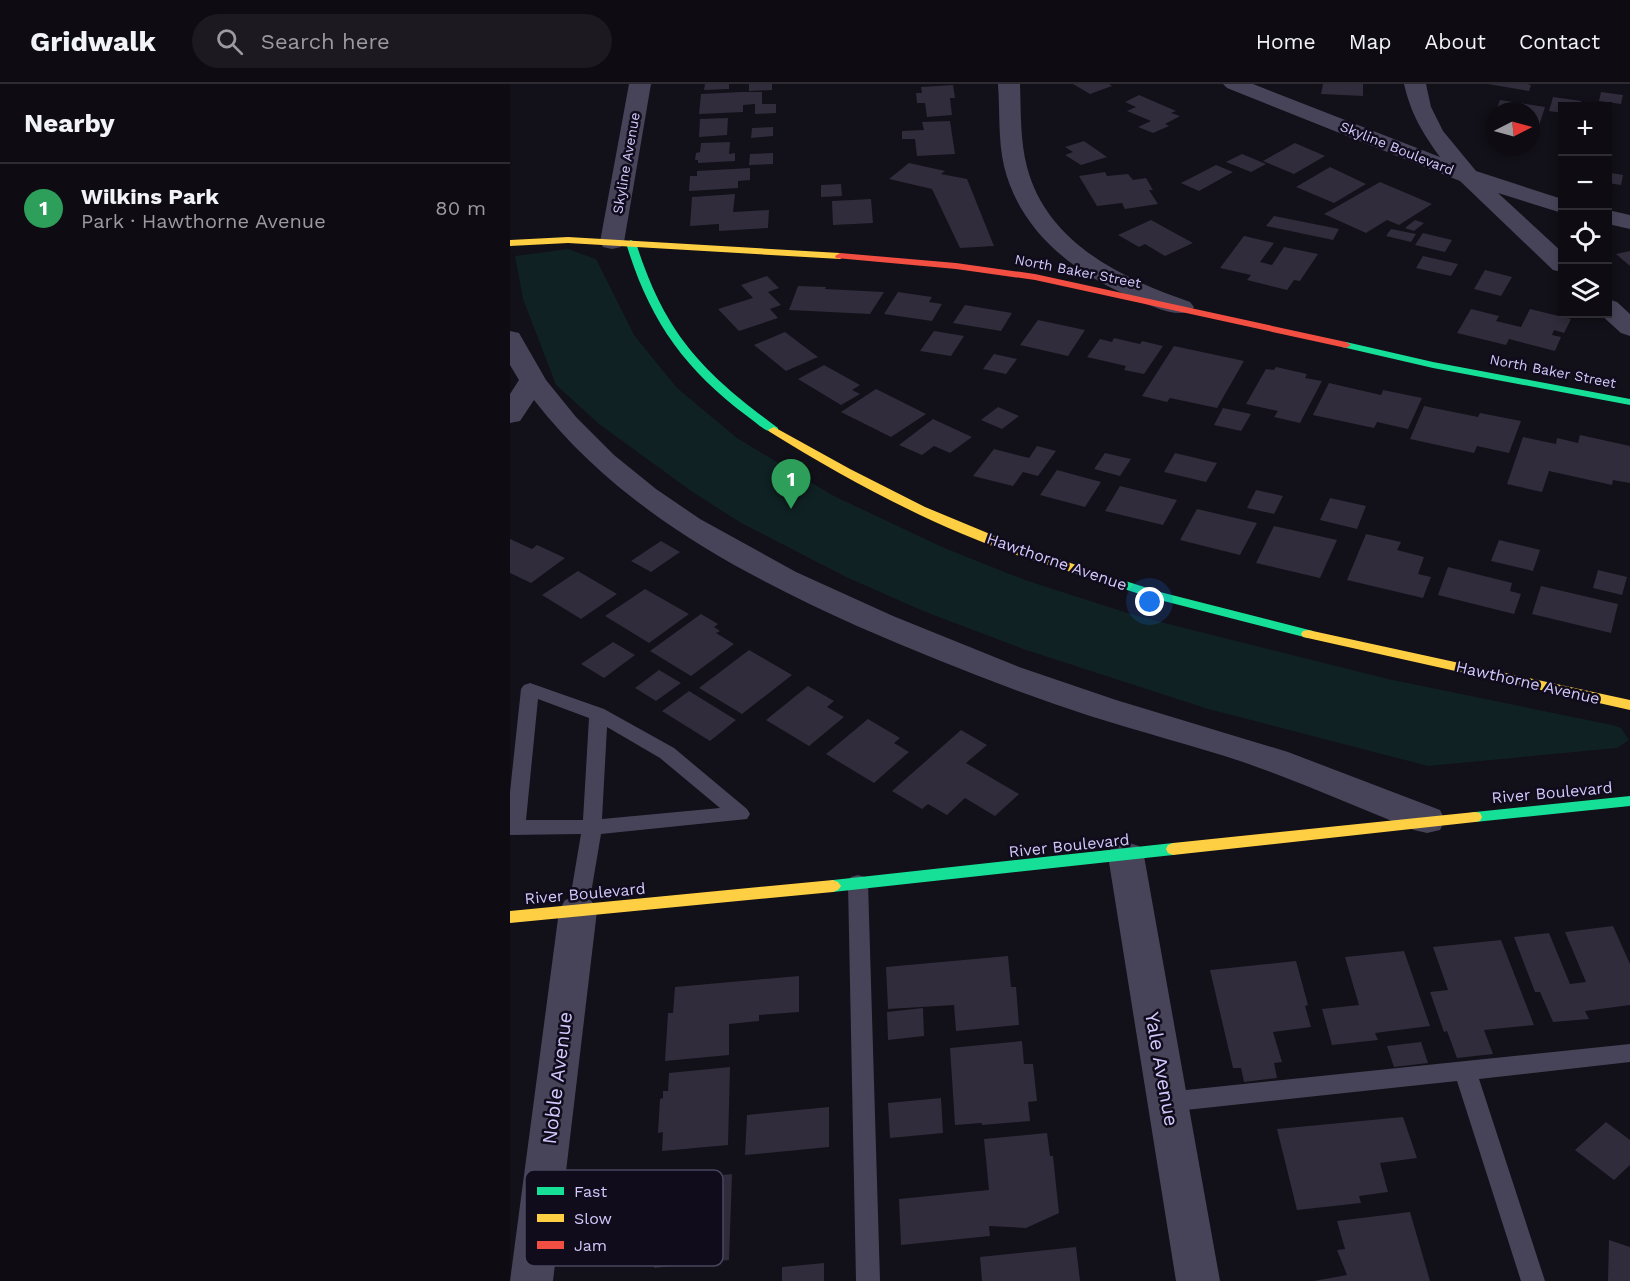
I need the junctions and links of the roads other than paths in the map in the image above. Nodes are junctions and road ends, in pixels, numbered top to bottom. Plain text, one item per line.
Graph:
1 (640, 84) edge
2 (1009, 84) edge
3 (1234, 84) edge
4 (1414, 84) edge
5 (1467, 176) junction
6 (1558, 204) edge
7 (1612, 218) edge
8 (1630, 222) edge
9 (510, 243) edge
10 (622, 243) junction
11 (1562, 264) edge
12 (1612, 311) edge
13 (1205, 314) junction
14 (1630, 328) edge
15 (510, 339) edge
16 (533, 380) junction
17 (1630, 402) edge
18 (510, 415) edge
19 (1630, 705) edge
20 (598, 714) junction
21 (1630, 801) edge
22 (1427, 820) junction
23 (513, 827) edge
24 (592, 827) junction
25 (1126, 856) junction
26 (858, 883) junction
27 (578, 911) junction
28 (510, 916) edge
29 (1630, 1053) edge
30 (1465, 1071) junction
31 (1167, 1102) junction
32 (545, 1170) edge
33 (533, 1266) edge
34 (531, 1281) edge
35 (868, 1281) edge
36 (1198, 1281) edge
37 (1533, 1281) edge

1 - 10 street, Skyline Avenue
2 - 13 street
3 - 5 street, Skyline Boulevard
4 - 5 street
5 - 6 street, Skyline Boulevard
5 - 11 street
7 - 8 street
9 - 10 street, North Baker Street
10 - 13 street, North Baker Street
10 - 19 street, Hawthorne Avenue
12 - 14 street
13 - 17 street, North Baker Street
15 - 16 street
16 - 18 street
16 - 22 street
20 - 23 lane
20 - 24 lane
20 - 24 lane
21 - 22 street, River Boulevard
22 - 25 street, River Boulevard
23 - 24 lane
24 - 27 lane
25 - 26 street, River Boulevard
25 - 31 street, Yale Avenue
26 - 27 street, River Boulevard
26 - 35 lane
27 - 28 street, River Boulevard
27 - 32 street, Noble Avenue
29 - 30 lane
30 - 31 lane
30 - 37 lane
31 - 36 street, Yale Avenue
33 - 34 street, Noble Avenue

